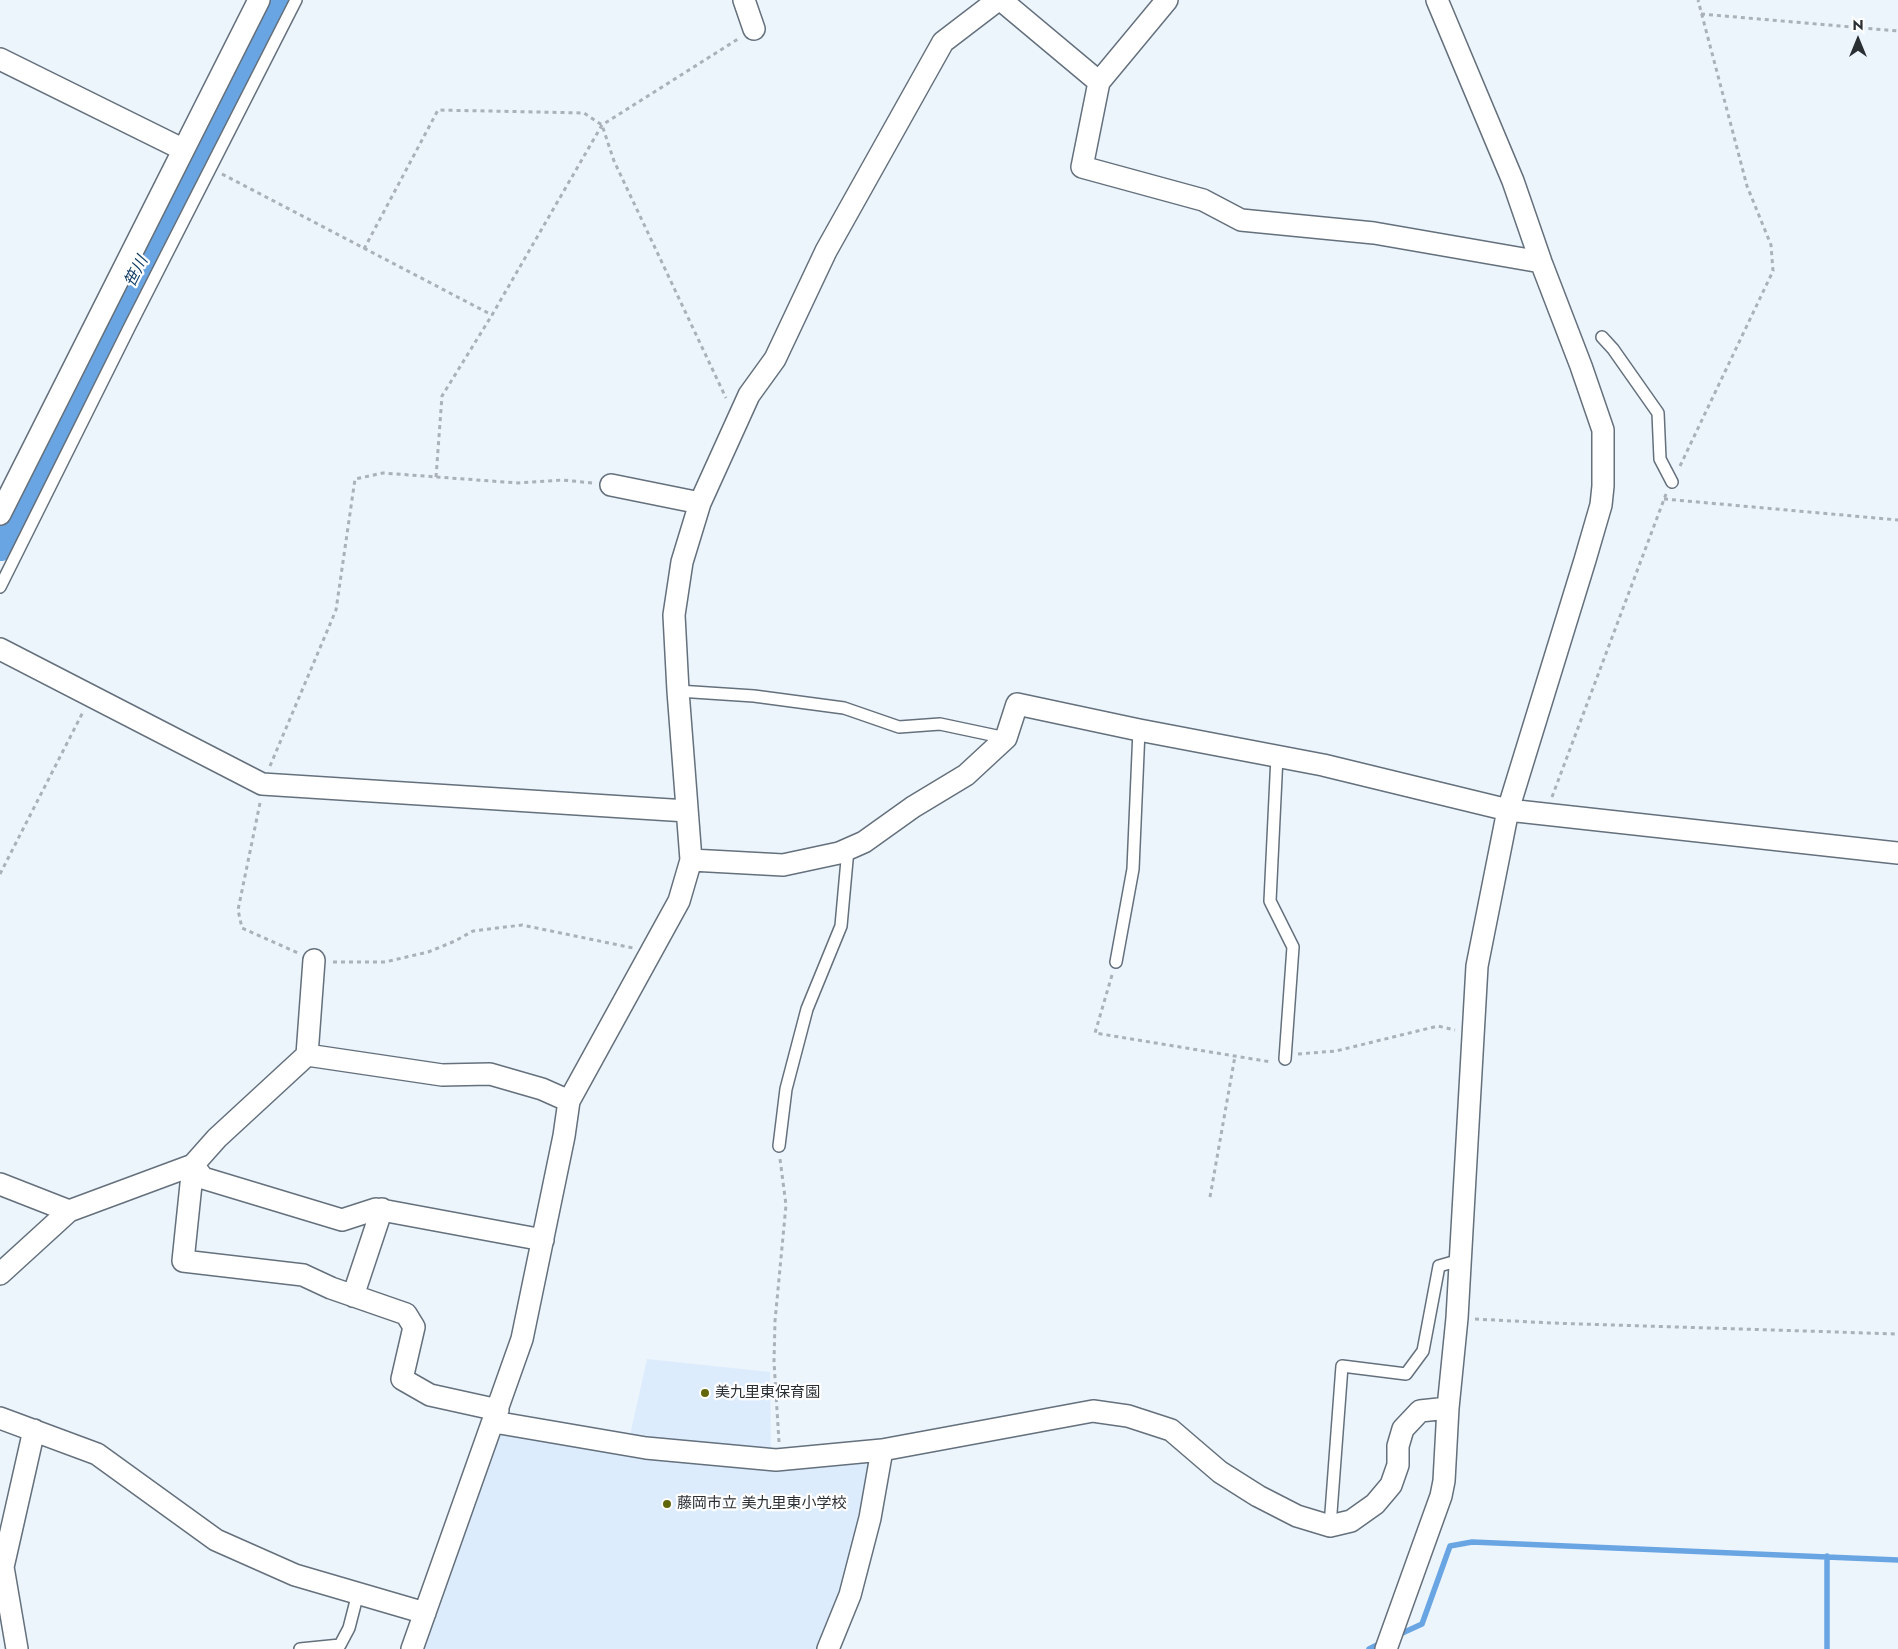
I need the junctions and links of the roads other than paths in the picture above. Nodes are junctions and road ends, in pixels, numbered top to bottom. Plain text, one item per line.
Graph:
1 (258, 0) edge
2 (296, 0) edge
3 (744, 0) edge
4 (1000, 0) edge
5 (1167, 0) edge
6 (1438, 0) edge
7 (754, 29) road end
8 (0, 59) edge
9 (1099, 82) junction
10 (182, 150) junction
11 (1541, 262) junction
12 (1602, 337) dead end
13 (1672, 482) road end
14 (611, 485) road end
15 (700, 503) junction
16 (0, 514) edge
17 (0, 588) edge
18 (0, 649) edge
19 (678, 691) junction
20 (1139, 730) junction
21 (1006, 738) junction
22 (1277, 756) junction
23 (1508, 810) junction
24 (687, 811) junction
25 (848, 849) junction
26 (1898, 853) edge
27 (691, 860) junction
28 (314, 960) road end
29 (1116, 962) road end
30 (307, 1055) junction
31 (1285, 1059) road end
32 (569, 1101) junction
33 (779, 1146) road end
34 (193, 1165) junction
35 (0, 1184) edge
36 (382, 1210) junction
37 (69, 1211) junction
38 (543, 1240) junction
39 (1460, 1260) junction
40 (0, 1274) edge
41 (353, 1296) junction
42 (1448, 1408) junction
43 (496, 1416) junction
44 (0, 1418) edge
45 (34, 1430) junction
46 (882, 1450) junction
47 (1330, 1526) junction
48 (358, 1593) junction
49 (425, 1612) junction
50 (17, 1649) edge
51 (300, 1649) edge
52 (412, 1649) edge
53 (828, 1649) edge
54 (1386, 1649) edge

1 - 10 street
2 - 17 lane
3 - 7 street
4 - 9 street
4 - 15 street
5 - 9 street
6 - 11 street
8 - 10 street
9 - 11 street
10 - 16 street
11 - 23 street
12 - 13 lane
14 - 15 street
15 - 19 street
18 - 24 street
19 - 21 lane
19 - 24 street
20 - 21 street
20 - 22 street
20 - 29 lane
21 - 25 street
22 - 23 street
22 - 31 lane
23 - 26 street
23 - 39 street
24 - 27 street
25 - 27 street
25 - 33 lane
27 - 32 street
28 - 30 street
30 - 32 street
30 - 34 street
32 - 38 street
34 - 36 street
34 - 37 street
34 - 41 street
35 - 37 street
36 - 38 street
36 - 41 street
37 - 40 street
38 - 43 street
39 - 42 street
39 - 47 lane
41 - 43 street
42 - 47 street
42 - 54 street
43 - 46 street
43 - 49 street
44 - 45 street
45 - 48 street
45 - 50 street
46 - 47 street
46 - 53 street
48 - 49 street
48 - 51 lane
49 - 52 street

